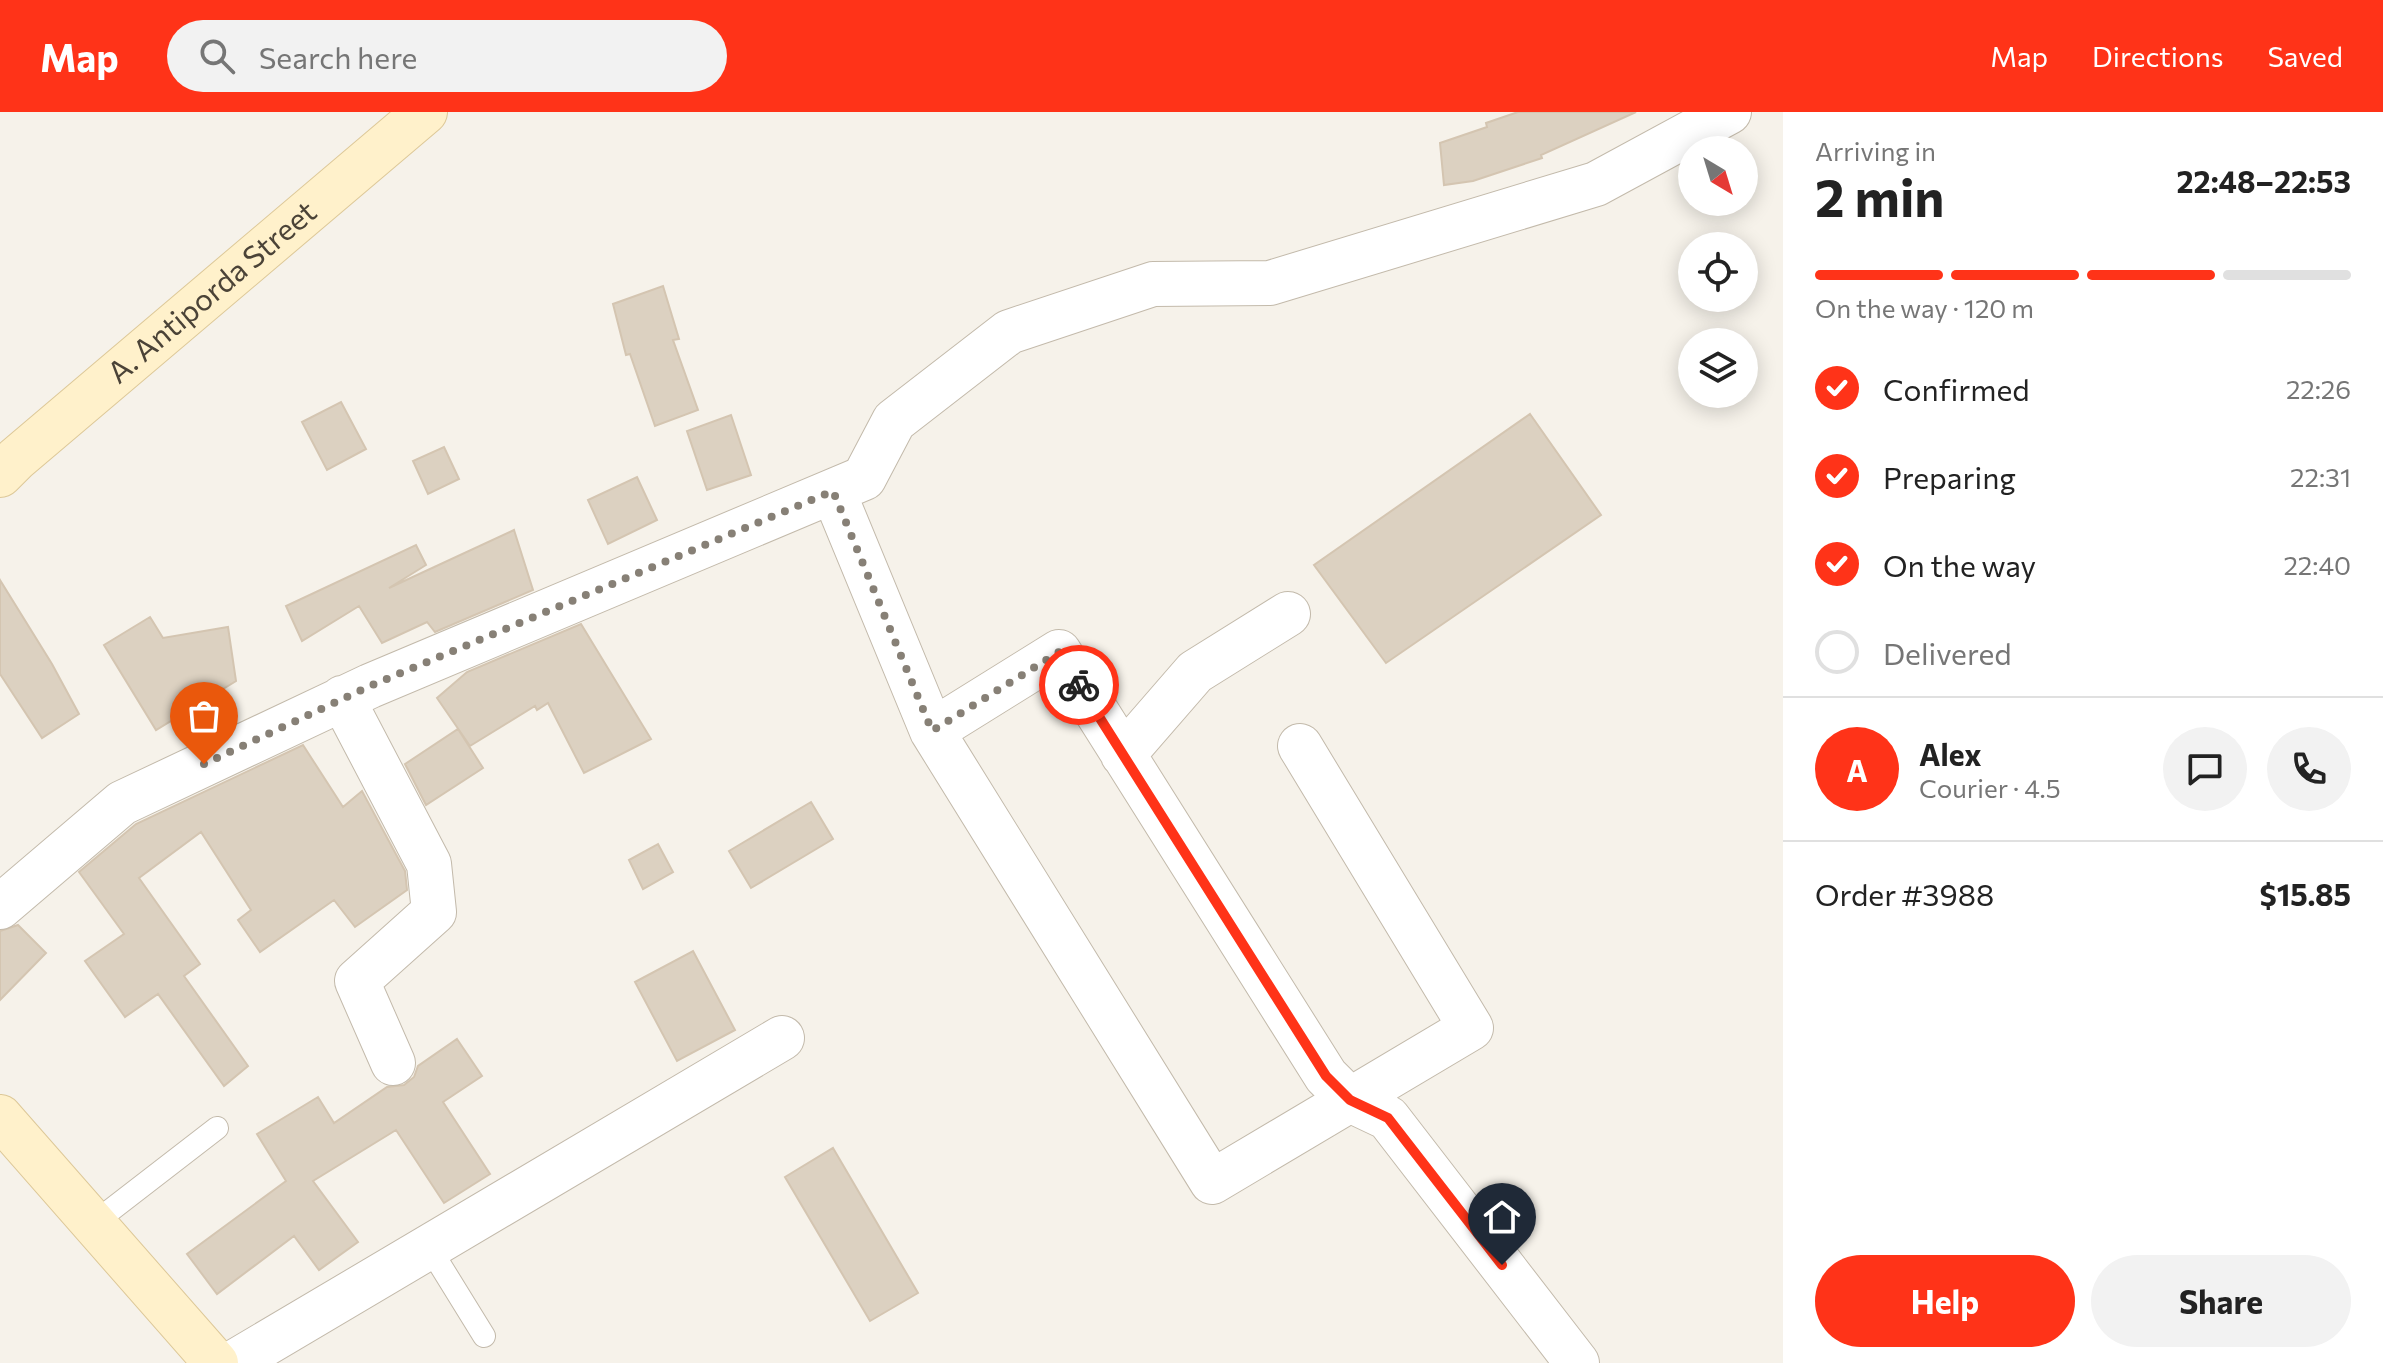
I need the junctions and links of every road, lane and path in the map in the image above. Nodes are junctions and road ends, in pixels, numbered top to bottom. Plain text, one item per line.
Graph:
1 (425, 112) edge
2 (1729, 112) edge
3 (5, 466) edge
4 (833, 491) junction
5 (1288, 614) dead end
6 (342, 698) junction
7 (932, 731) junction
8 (1300, 746) dead end
9 (1123, 755) junction
10 (0, 907) edge
11 (782, 1038) dead end
12 (393, 1063) dead end
13 (1350, 1100) junction
14 (0, 1117) edge
15 (217, 1128) dead end
16 (94, 1223) junction
17 (429, 1247) junction
18 (484, 1336) dead end
19 (216, 1363) edge
20 (233, 1363) edge
21 (1577, 1363) edge

1 - 3 street, A. Antiporda Street
2 - 4 street
4 - 6 street
4 - 7 street
5 - 9 street
6 - 10 street
6 - 12 street
7 - 9 street
7 - 13 street
8 - 13 street
9 - 13 street
11 - 17 street
13 - 21 street
14 - 16 street
15 - 16 lane
16 - 19 street
17 - 18 lane
17 - 20 street

